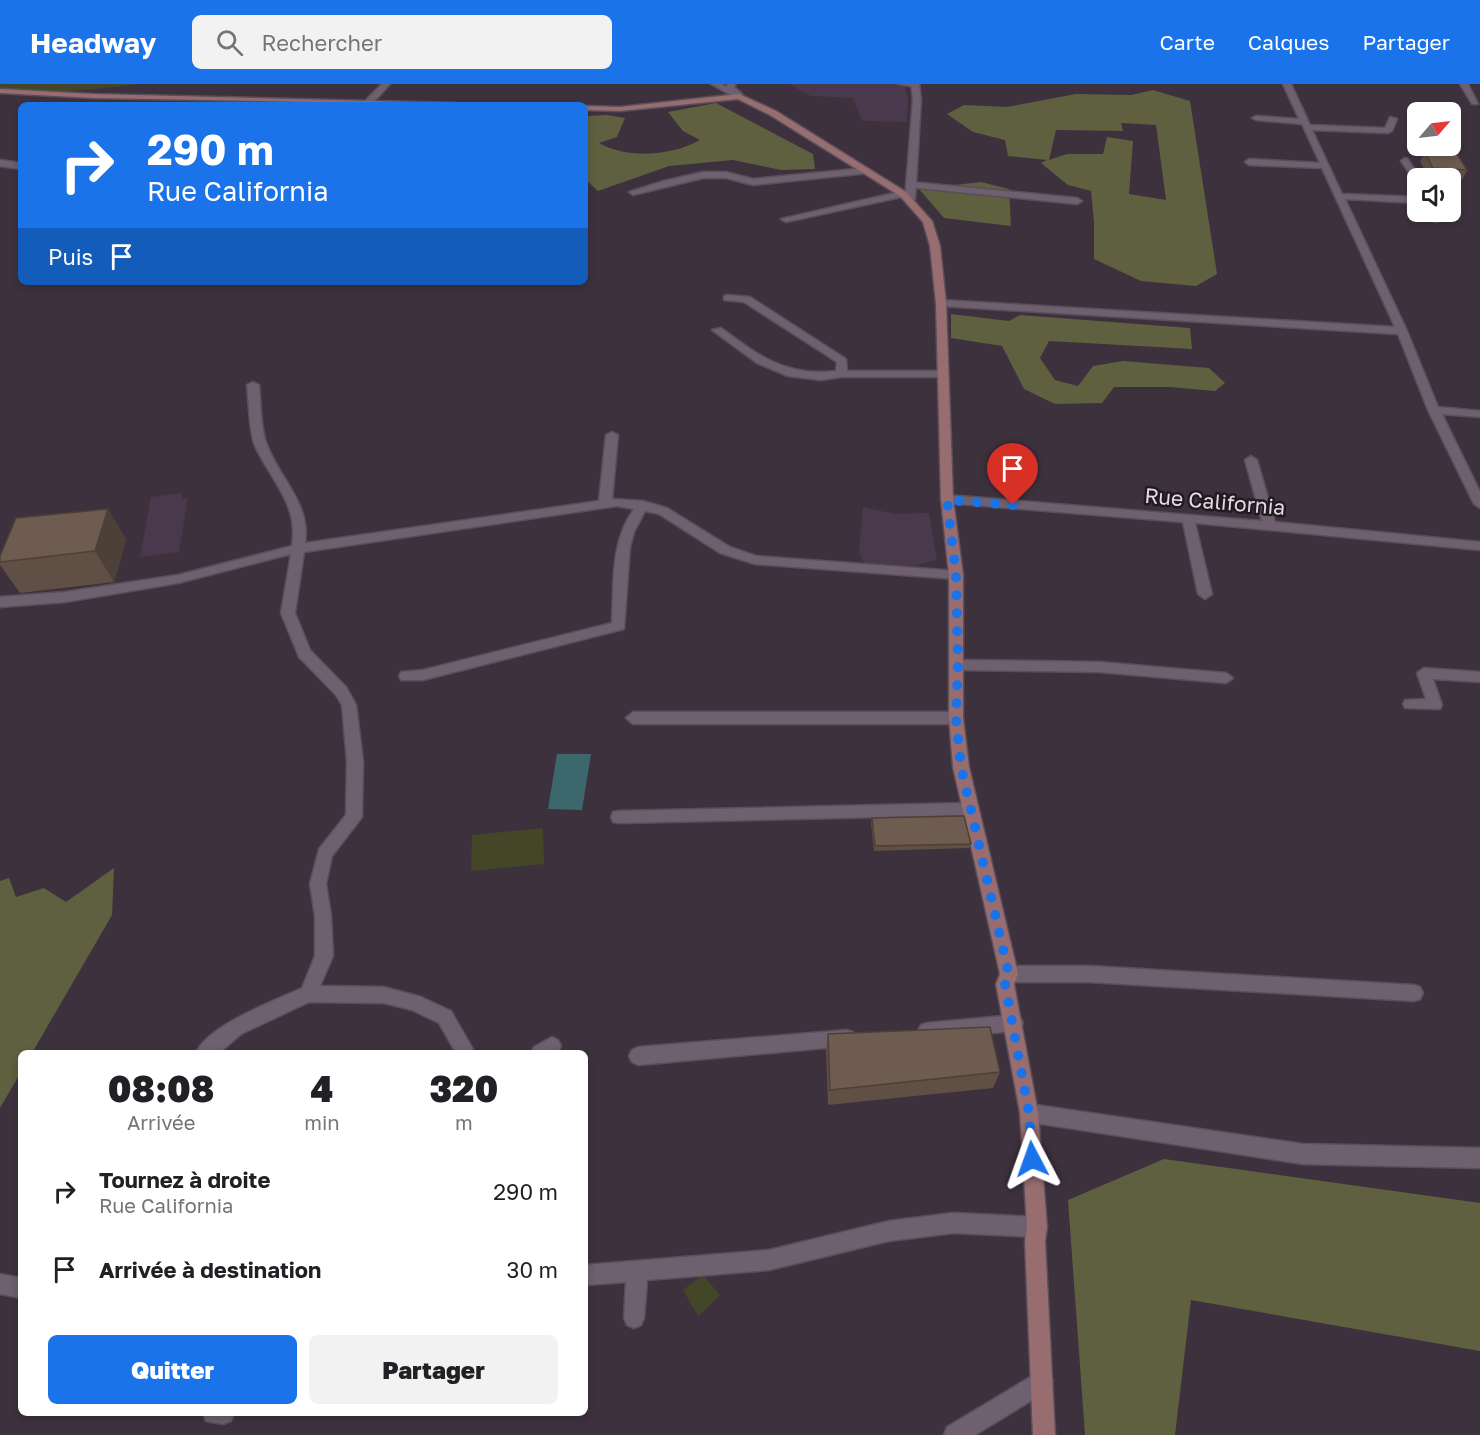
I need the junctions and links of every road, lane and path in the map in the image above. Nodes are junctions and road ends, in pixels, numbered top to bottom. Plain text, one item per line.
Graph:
1 (386, 84) edge
2 (715, 84) edge
3 (732, 84) edge
4 (902, 84) edge
5 (915, 84) edge
6 (1287, 84) edge
7 (1464, 84) edge
8 (0, 91) edge
9 (739, 96) junction
10 (337, 102) edge
11 (369, 102) edge
12 (1475, 102) dead end
13 (588, 108) edge
14 (1256, 118) dead end
15 (1393, 119) dead end
16 (1306, 124) junction
17 (1405, 161) dead end
18 (1249, 162) dead end
19 (0, 163) edge
20 (18, 166) edge
21 (1325, 166) junction
22 (1409, 168) edge
23 (866, 171) junction
24 (633, 192) dead end
25 (908, 193) junction
26 (1338, 196) junction
27 (1407, 199) edge
28 (1077, 201) dead end
29 (786, 219) dead end
30 (728, 298) dead end
31 (940, 303) junction
32 (717, 330) dead end
33 (1402, 331) junction
34 (841, 374) junction
35 (943, 374) junction
36 (253, 385) dead end
37 (1434, 410) junction
38 (1480, 414) edge
39 (612, 435) dead end
40 (1251, 460) dead end
41 (947, 500) junction
42 (605, 503) junction
43 (1480, 504) edge
44 (643, 505) junction
45 (1188, 518) junction
46 (1269, 525) junction
47 (1480, 546) edge
48 (299, 548) junction
49 (956, 575) junction
50 (1205, 594) dead end
51 (0, 602) edge
52 (958, 665) junction
53 (406, 676) dead end
54 (1480, 677) edge
55 (1227, 678) dead end
56 (1410, 704) dead end
57 (633, 718) dead end
58 (956, 718) junction
59 (969, 809) junction
60 (619, 817) dead end
61 (1009, 975) junction
62 (1414, 993) dead end
63 (309, 994) junction
64 (1014, 1023) junction
65 (908, 1033) edge
66 (861, 1037) edge
67 (209, 1050) edge
68 (464, 1050) edge
69 (638, 1056) dead end
70 (1029, 1113) junction
71 (1480, 1158) edge
72 (1037, 1227) junction
73 (637, 1271) junction
74 (588, 1275) edge
75 (0, 1284) edge
76 (18, 1287) edge
77 (634, 1318) dead end
78 (1042, 1381) junction
79 (955, 1435) edge
80 (1044, 1435) edge

1 - 11 street
2 - 9 street
3 - 9 street
4 - 5 street
5 - 25 street
6 - 16 street
7 - 12 street
8 - 10 main road
9 - 13 main road
9 - 23 main road
14 - 16 street
15 - 16 street
16 - 21 street
17 - 22 street
18 - 21 street
19 - 20 street
21 - 26 street
23 - 24 street
23 - 25 main road
25 - 28 street
25 - 29 street
25 - 31 main road
26 - 27 street
26 - 33 street
30 - 34 street
31 - 33 street
31 - 35 main road
32 - 34 street
33 - 37 street
34 - 35 street
35 - 41 main road
36 - 48 street
37 - 38 street
37 - 43 street
39 - 42 street
40 - 46 street
41 - 45 street, Rue California
41 - 49 main road
42 - 44 street
42 - 48 street
44 - 49 street
44 - 53 street
45 - 46 street, Rue California
45 - 50 street
46 - 47 street, Rue California
48 - 51 street
48 - 63 street
49 - 52 main road
52 - 55 street
52 - 58 main road
54 - 56 street
57 - 58 street
58 - 59 main road
59 - 60 street
59 - 61 main road
61 - 62 street
61 - 64 main road
63 - 67 street
63 - 68 street
64 - 65 street
64 - 70 main road
66 - 69 street
70 - 71 street
70 - 72 main road
72 - 73 street
72 - 78 main road
73 - 74 street
73 - 77 street
75 - 76 street
78 - 79 street
78 - 80 main road

